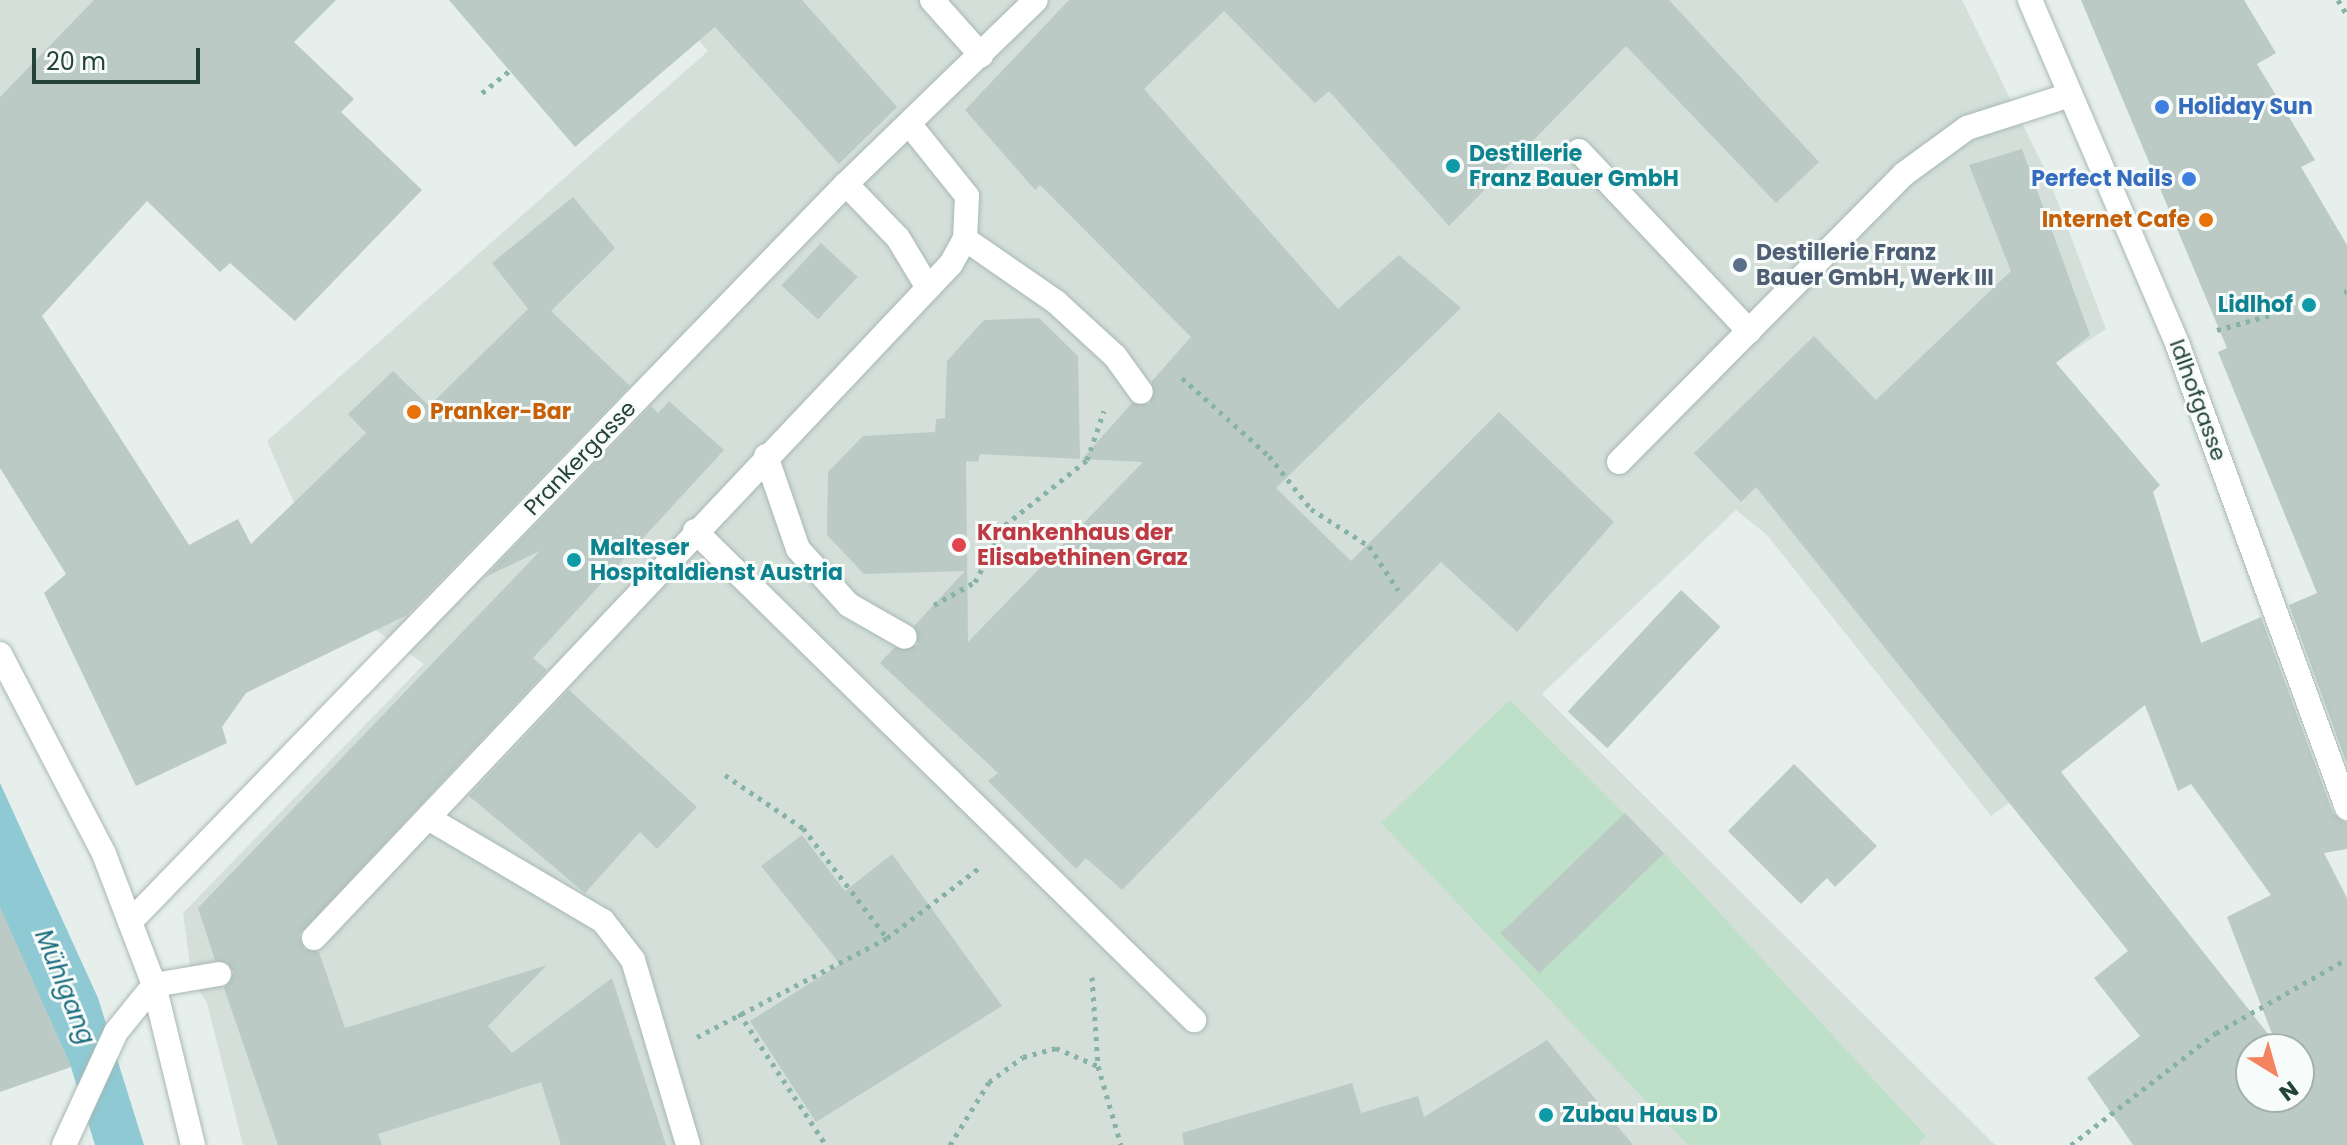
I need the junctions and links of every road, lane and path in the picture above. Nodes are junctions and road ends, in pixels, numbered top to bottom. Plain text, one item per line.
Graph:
1 (932, 0) edge
2 (1036, 0) edge
3 (2030, 0) edge
4 (2338, 0) edge
5 (2347, 15) edge
6 (981, 55) junction
7 (509, 71) dead end
8 (482, 93) dead end
9 (2070, 95) junction
10 (911, 126) junction
11 (1579, 151) dead end
12 (846, 184) junction
13 (965, 239) junction
14 (927, 286) junction
15 (2274, 314) dead end
16 (1749, 331) junction
17 (2212, 332) dead end
18 (1124, 369) junction
19 (1141, 392) dead end
20 (766, 456) junction
21 (1619, 462) dead end
22 (695, 531) junction
23 (1398, 590) dead end
24 (899, 633) joint
25 (0, 654) edge
26 (725, 775) dead end
27 (2347, 808) edge
28 (428, 818) junction
29 (1009, 841) junction
30 (1087, 917) junction
31 (130, 922) junction
32 (314, 938) dead end
33 (887, 938) junction
34 (2347, 959) edge
35 (219, 974) dead end
36 (154, 985) junction
37 (739, 1013) junction
38 (1194, 1020) dead end
39 (662, 1057) junction
40 (1098, 1066) junction
41 (68, 1134) edge
42 (193, 1145) edge
43 (688, 1145) edge
44 (826, 1145) edge
45 (950, 1145) edge
46 (1121, 1145) edge
47 (2071, 1145) edge

1 - 6 street
2 - 6 street, Prankergasse
3 - 9 street, Idlhofgasse
4 - 5 path
6 - 10 street, Prankergasse
7 - 8 path
9 - 16 street
9 - 27 street, Idlhofgasse
10 - 12 street, Prankergasse
10 - 13 street
11 - 16 street
12 - 14 street
12 - 31 street, Prankergasse
13 - 14 street
13 - 18 street
14 - 20 street
15 - 17 path
16 - 21 street
18 - 19 street
18 - 23 path
18 - 24 path
20 - 22 street
20 - 24 street
22 - 28 street
22 - 29 street
25 - 31 street
26 - 33 path
28 - 32 street
28 - 39 street
29 - 30 street
29 - 33 path
30 - 38 street
30 - 40 path
31 - 36 street
33 - 37 path
34 - 47 path
35 - 36 street
36 - 41 street
36 - 42 street
37 - 39 path
37 - 44 path
39 - 43 street
40 - 45 path
40 - 46 path

